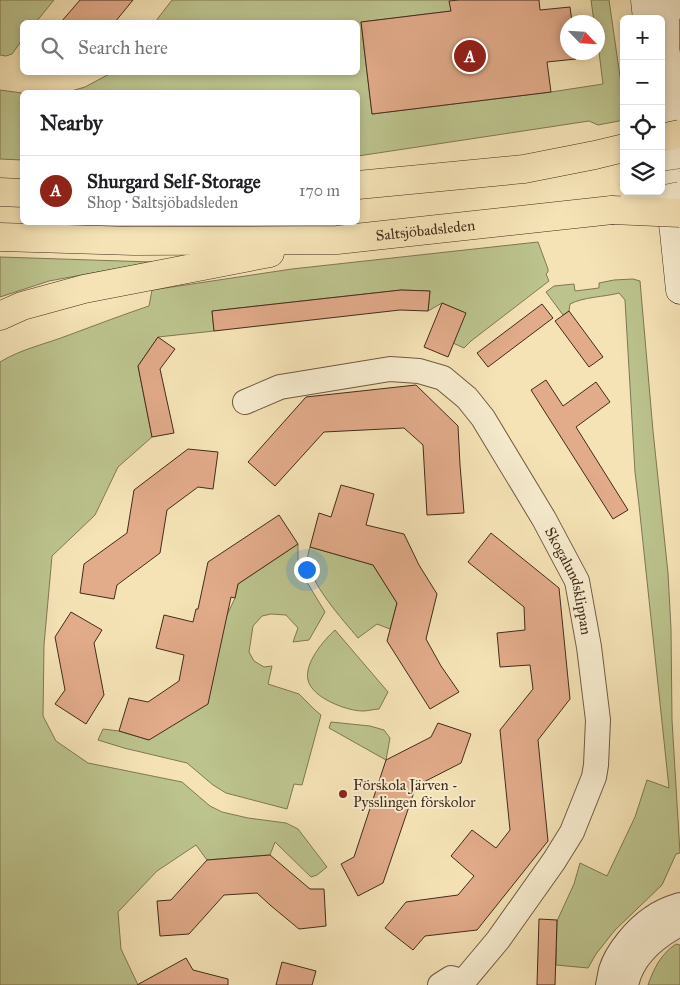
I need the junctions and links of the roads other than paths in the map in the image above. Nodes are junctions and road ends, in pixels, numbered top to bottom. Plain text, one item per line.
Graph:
1 (645, 0) edge
2 (671, 0) edge
3 (647, 15) edge
4 (680, 134) edge
5 (665, 137) edge
6 (620, 149) edge
7 (663, 150) edge
8 (680, 154) edge
9 (665, 156) edge
10 (680, 164) edge
11 (360, 185) edge
12 (0, 192) edge
13 (20, 193) edge
14 (680, 196) edge
15 (612, 210) junction
16 (680, 213) edge
17 (0, 237) edge
18 (337, 240) junction
19 (680, 290) edge
20 (0, 316) edge
21 (245, 402) dead end
22 (680, 905) edge
23 (680, 924) edge
24 (456, 984) edge
25 (608, 985) edge
26 (626, 985) edge

1 - 3 main road
2 - 10 main road
4 - 5 highway, bridge
6 - 11 highway
7 - 19 main road
8 - 9 main road, bridge
12 - 13 highway
14 - 15 main road, bridge
15 - 16 highway, Saltsjöbadsleden, bridge
15 - 18 highway, Saltsjöbadsleden
17 - 18 highway, Saltsjöbadsleden
18 - 20 highway
21 - 24 street, Skogalundsklippan
22 - 25 street
23 - 26 street

